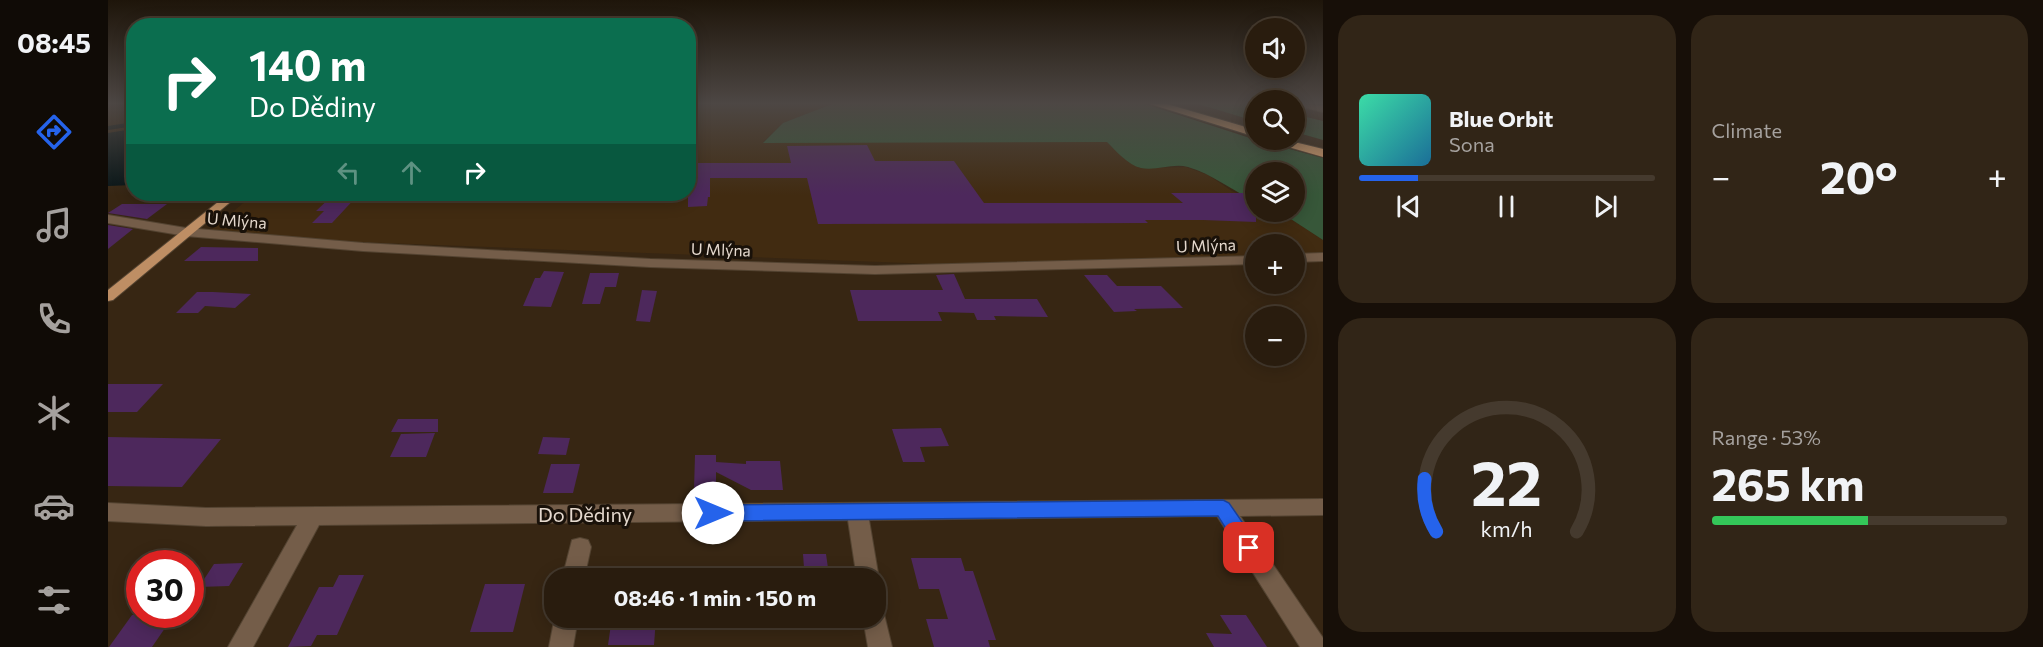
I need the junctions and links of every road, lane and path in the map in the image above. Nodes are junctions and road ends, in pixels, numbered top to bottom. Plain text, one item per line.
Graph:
1 (1305, 138) edge
2 (1323, 143) edge
3 (1305, 148) edge
4 (1323, 153) edge
5 (225, 201) edge
6 (108, 219) edge
7 (186, 232) junction
8 (1323, 257) edge
9 (1305, 258) edge
10 (1245, 260) edge
11 (108, 297) edge
12 (1323, 507) edge
13 (1223, 508) junction
14 (108, 512) edge
15 (857, 512) junction
16 (314, 516) junction
17 (580, 547) dead end
18 (575, 568) edge
19 (866, 568) edge
20 (564, 628) edge
21 (877, 628) edge
22 (240, 647) edge
23 (561, 647) edge
24 (880, 647) edge
25 (1314, 647) edge

1 - 2 highway
3 - 4 highway
5 - 7 main road
6 - 7 street, U Mlýna
7 - 10 street, U Mlýna
7 - 11 main road
8 - 9 street
12 - 13 street, Do Dědiny
13 - 15 street, Do Dědiny
13 - 25 street
14 - 16 street, Do Dědiny
15 - 16 street, Do Dědiny
15 - 19 street
16 - 22 street
17 - 18 street, Do Dědiny
20 - 23 street
21 - 24 street

